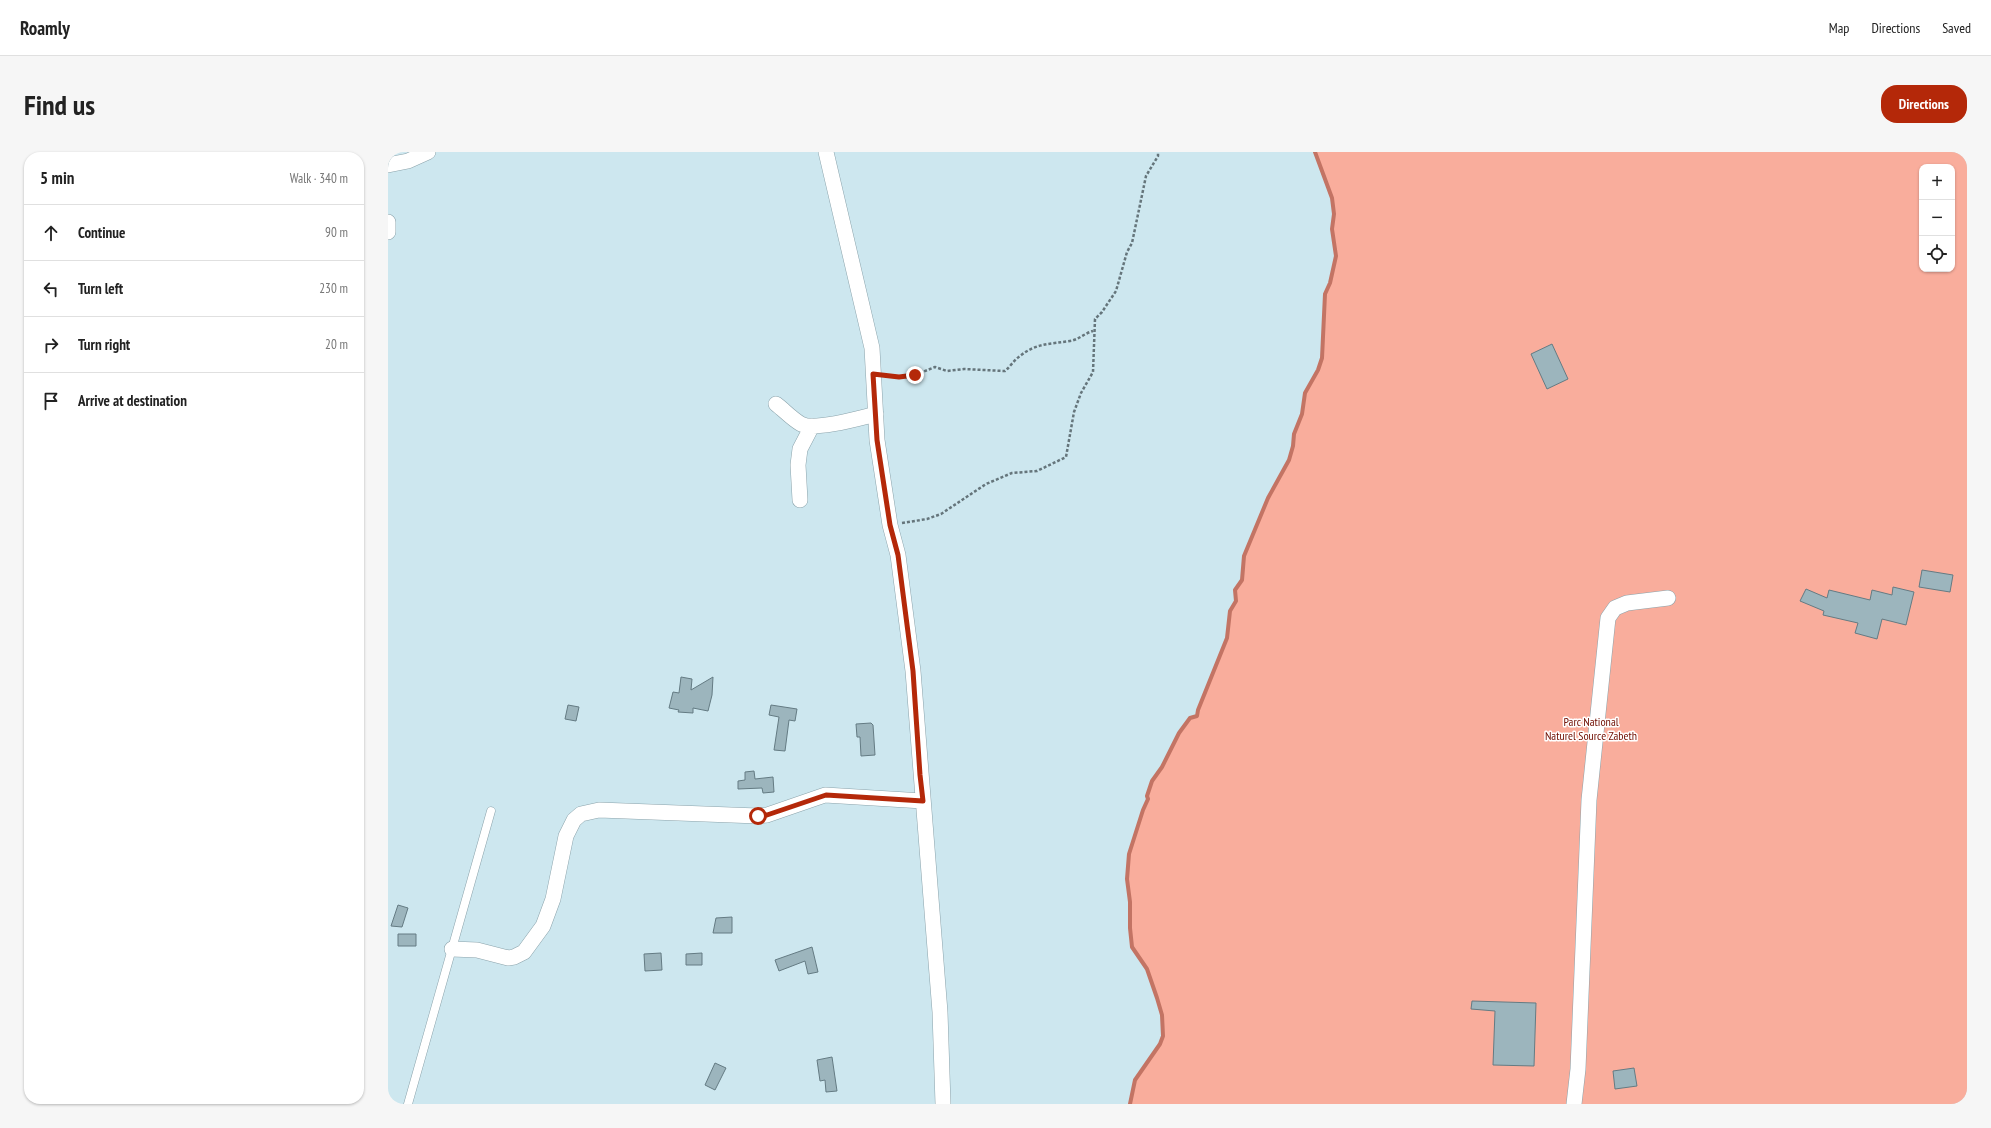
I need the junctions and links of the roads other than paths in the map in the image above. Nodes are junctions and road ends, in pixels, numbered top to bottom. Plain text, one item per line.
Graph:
1 (428, 152) edge
2 (826, 152) edge
3 (388, 165) edge
4 (388, 222) edge
5 (388, 232) edge
6 (776, 404) dead end
7 (876, 414) junction
8 (812, 426) junction
9 (800, 500) dead end
10 (1668, 598) dead end
11 (923, 801) junction
12 (491, 811) dead end
13 (452, 949) junction
14 (408, 1104) edge
15 (943, 1104) edge
16 (1574, 1104) edge

1 - 3 street
2 - 7 street
4 - 5 street
6 - 8 street
7 - 8 street
7 - 11 street
8 - 9 street
10 - 16 street
11 - 13 street
11 - 15 street
12 - 13 lane
13 - 14 lane

